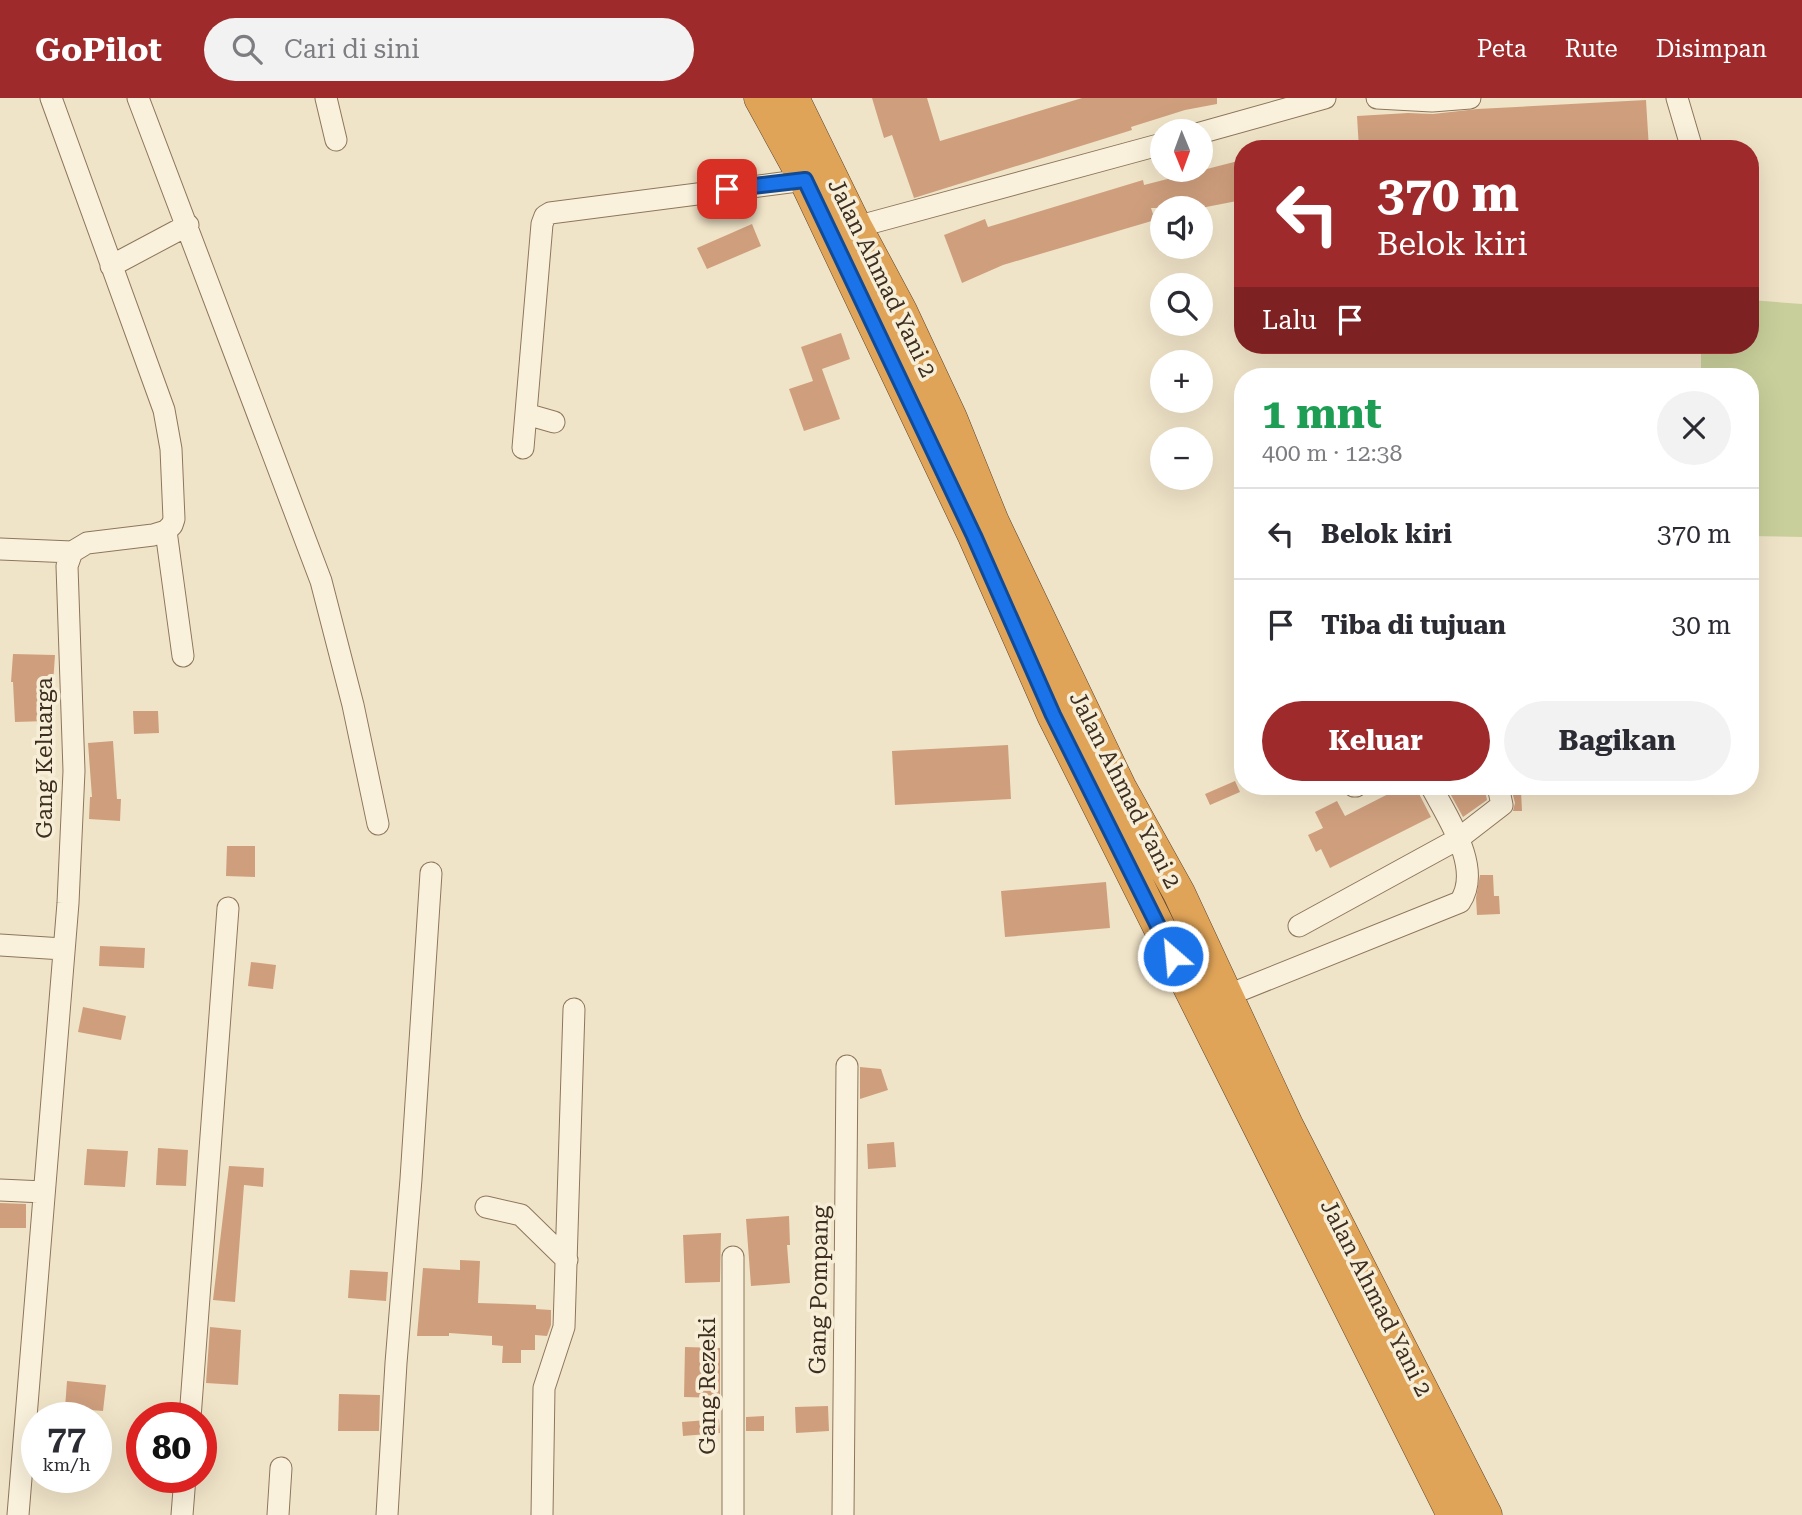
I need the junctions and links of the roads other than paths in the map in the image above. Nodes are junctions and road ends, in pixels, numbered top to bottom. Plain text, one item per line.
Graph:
1 (51, 98) edge
2 (138, 98) edge
3 (326, 98) edge
4 (760, 98) edge
5 (793, 98) edge
6 (1325, 98) edge
7 (1377, 98) edge
8 (1470, 98) edge
9 (1676, 98) edge
10 (1213, 129) edge
11 (337, 140) dead end
12 (1689, 140) edge
13 (1150, 147) edge
14 (805, 180) junction
15 (188, 225) junction
16 (856, 227) junction
17 (111, 266) junction
18 (526, 414) junction
19 (554, 422) dead end
20 (523, 448) dead end
21 (166, 531) junction
22 (0, 549) edge
23 (72, 552) junction
24 (183, 656) dead end
25 (1436, 795) edge
26 (1500, 795) edge
27 (378, 824) dead end
28 (1458, 839) junction
29 (431, 873) dead end
30 (228, 908) dead end
31 (1299, 926) dead end
32 (0, 945) edge
33 (63, 949) junction
34 (1226, 996) junction
35 (574, 1009) dead end
36 (847, 1066) dead end
37 (0, 1190) edge
38 (44, 1192) junction
39 (486, 1207) dead end
40 (733, 1257) dead end
41 (567, 1260) junction
42 (1380, 1338) junction
43 (191, 1402) edge
44 (281, 1468) dead end
45 (184, 1493) edge
46 (18, 1515) edge
47 (182, 1515) edge
48 (278, 1515) edge
49 (387, 1515) edge
50 (542, 1515) edge
51 (733, 1515) edge
52 (843, 1515) edge
53 (1453, 1515) edge
54 (1486, 1515) edge

1 - 17 street
2 - 15 street
3 - 11 street
4 - 14 highway, Jalan Ahmad Yani 2
5 - 16 highway, Jalan Ahmad Yani 2
6 - 10 street
7 - 8 street
9 - 12 street
13 - 16 street
14 - 18 street
14 - 42 highway, Jalan Ahmad Yani 2
15 - 17 street
15 - 27 street
16 - 34 highway, Jalan Ahmad Yani 2
17 - 21 street
18 - 19 street
18 - 20 street
21 - 23 street
21 - 24 street
22 - 23 street
23 - 33 street, Gang Keluarga
25 - 28 street
26 - 28 street
28 - 31 street
28 - 34 street
29 - 49 street
30 - 43 street
32 - 33 street
33 - 38 street, Gang Keluarga
34 - 42 highway, Jalan Ahmad Yani 2
35 - 41 street
36 - 52 street, Gang Pompang
37 - 38 street
38 - 46 street, Gang Keluarga
39 - 41 street
40 - 51 street, Gang Rezeki
41 - 50 street
42 - 53 highway, Jalan Ahmad Yani 2
42 - 54 highway, Jalan Ahmad Yani 2
44 - 48 street
45 - 47 street

